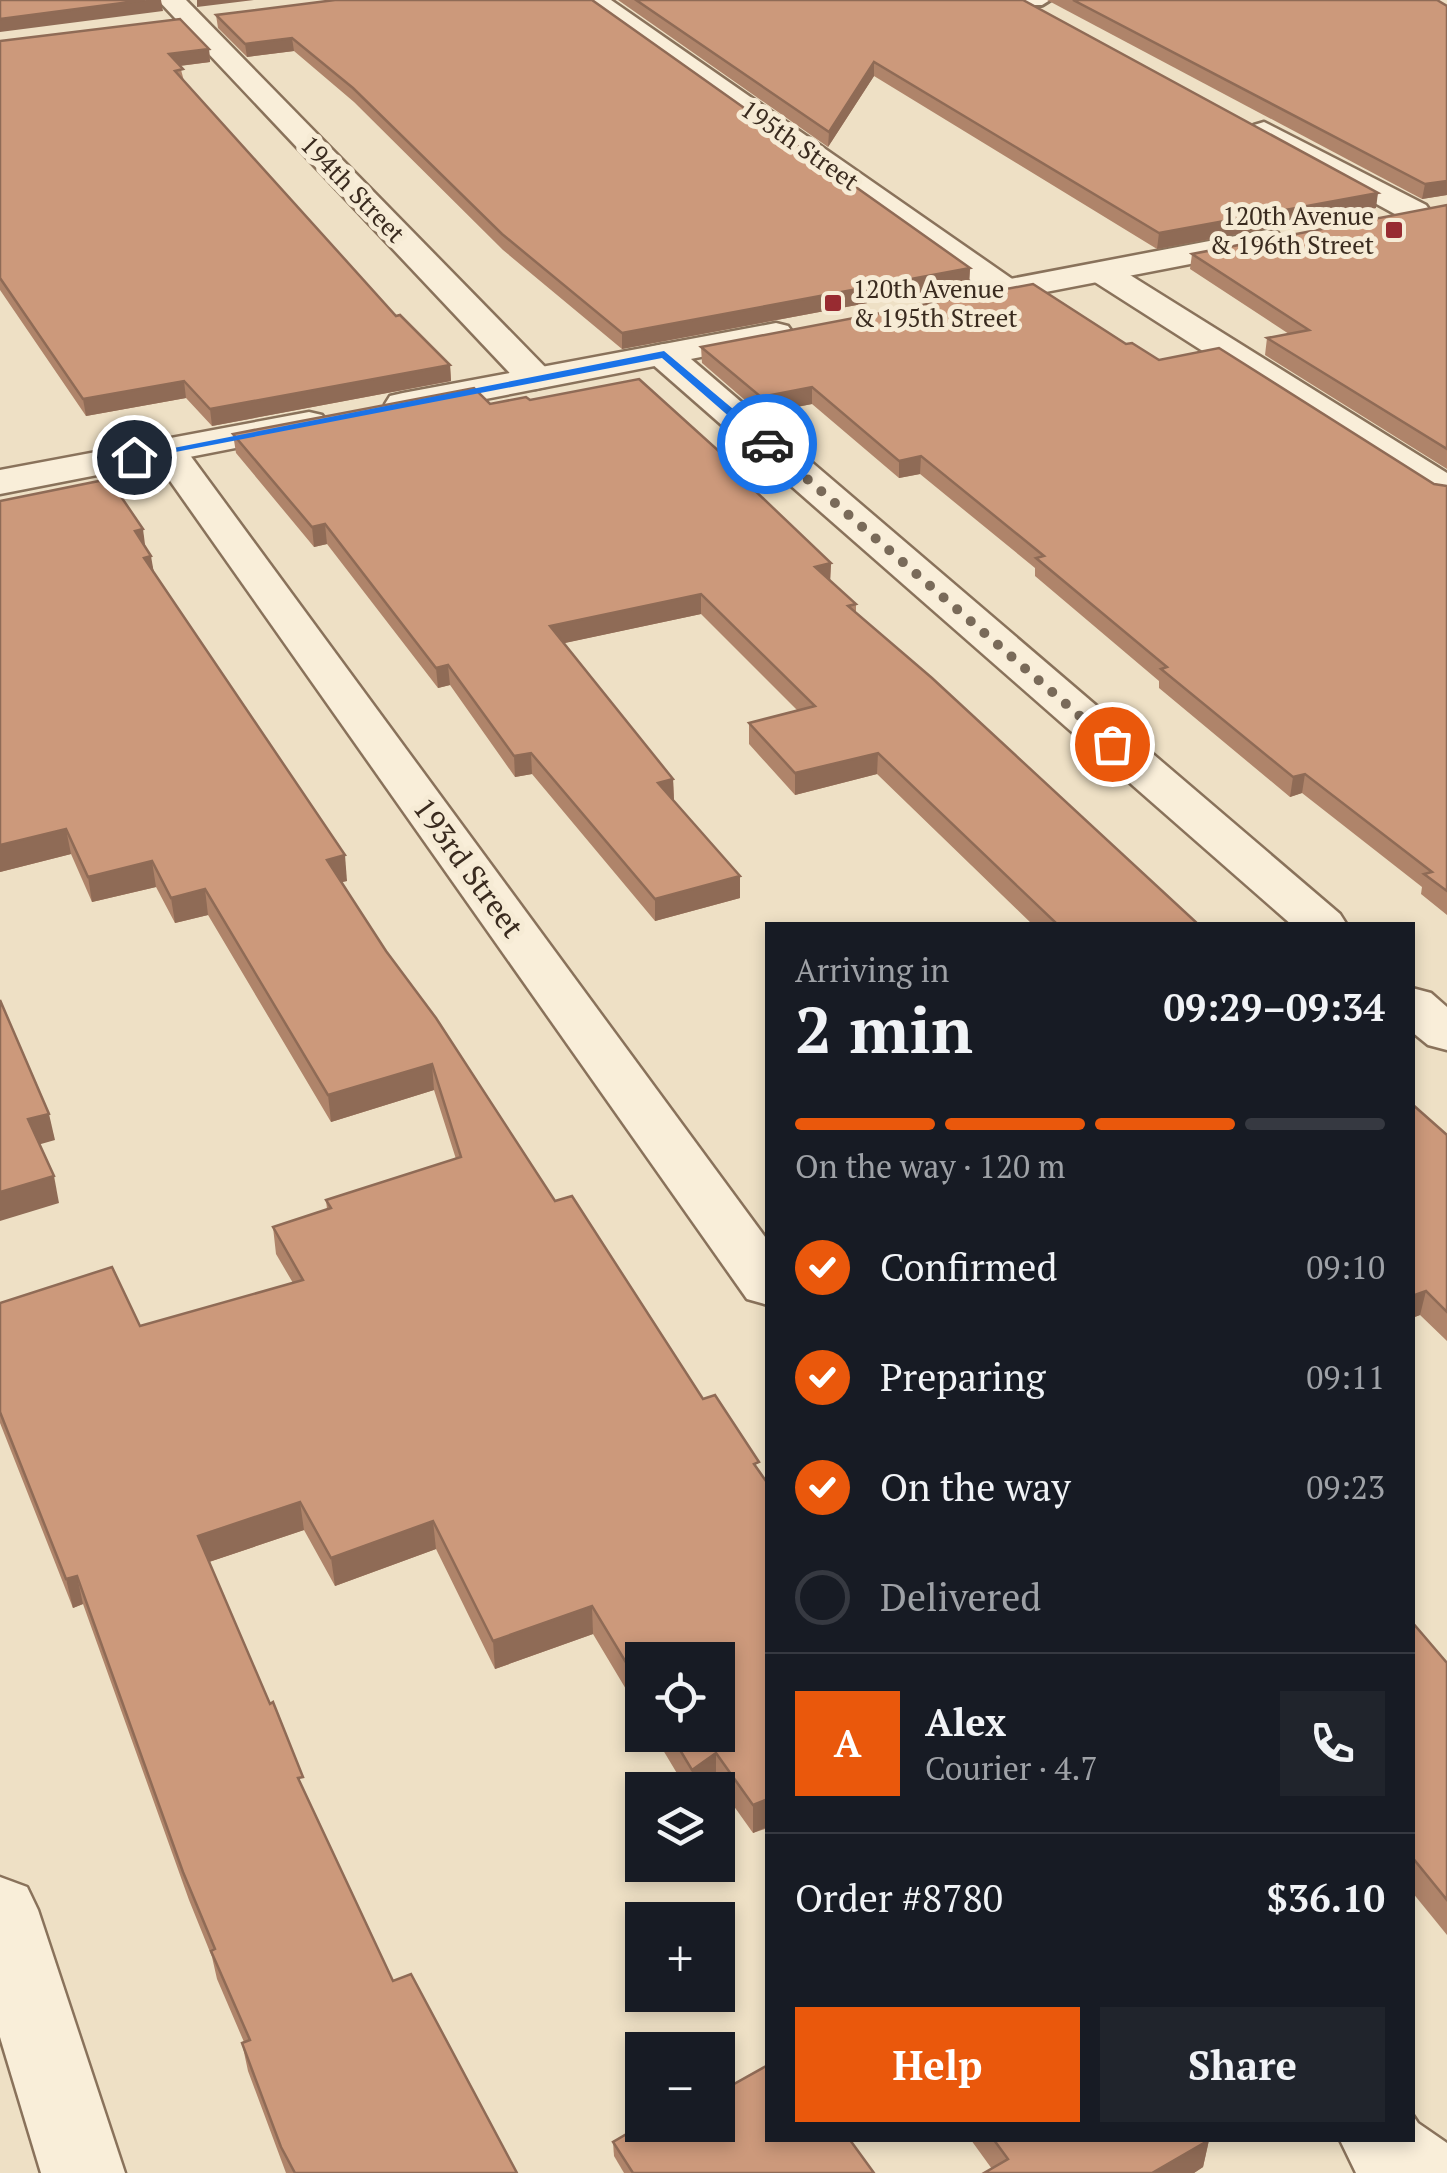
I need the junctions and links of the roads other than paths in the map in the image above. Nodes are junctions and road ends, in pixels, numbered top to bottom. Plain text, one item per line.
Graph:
1 (594, 0) edge
2 (170, 15) edge
3 (228, 15) edge
4 (1233, 114) edge
5 (1431, 210) edge
6 (1355, 224) edge
7 (1297, 235) edge
8 (1102, 272) junction
9 (1006, 290) junction
10 (930, 304) edge
11 (816, 326) edge
12 (664, 354) junction
13 (535, 378) junction
14 (168, 450) junction
15 (0, 482) edge
16 (1447, 490) edge
17 (1319, 922) edge
18 (1415, 1007) edge
19 (1447, 1034) edge
20 (765, 1282) edge
21 (0, 1910) edge
22 (1383, 2142) edge
23 (83, 2173) edge
24 (1420, 2173) edge

1 - 9 street, 195th Street
2 - 3 street
2 - 13 street, 194th Street
4 - 5 street
5 - 6 street
7 - 8 street
8 - 9 street
8 - 16 street
9 - 10 street
11 - 12 street
12 - 13 street
12 - 17 street
13 - 14 street
14 - 15 street
14 - 20 street, 193rd Street
18 - 19 street
21 - 23 street
22 - 24 street

